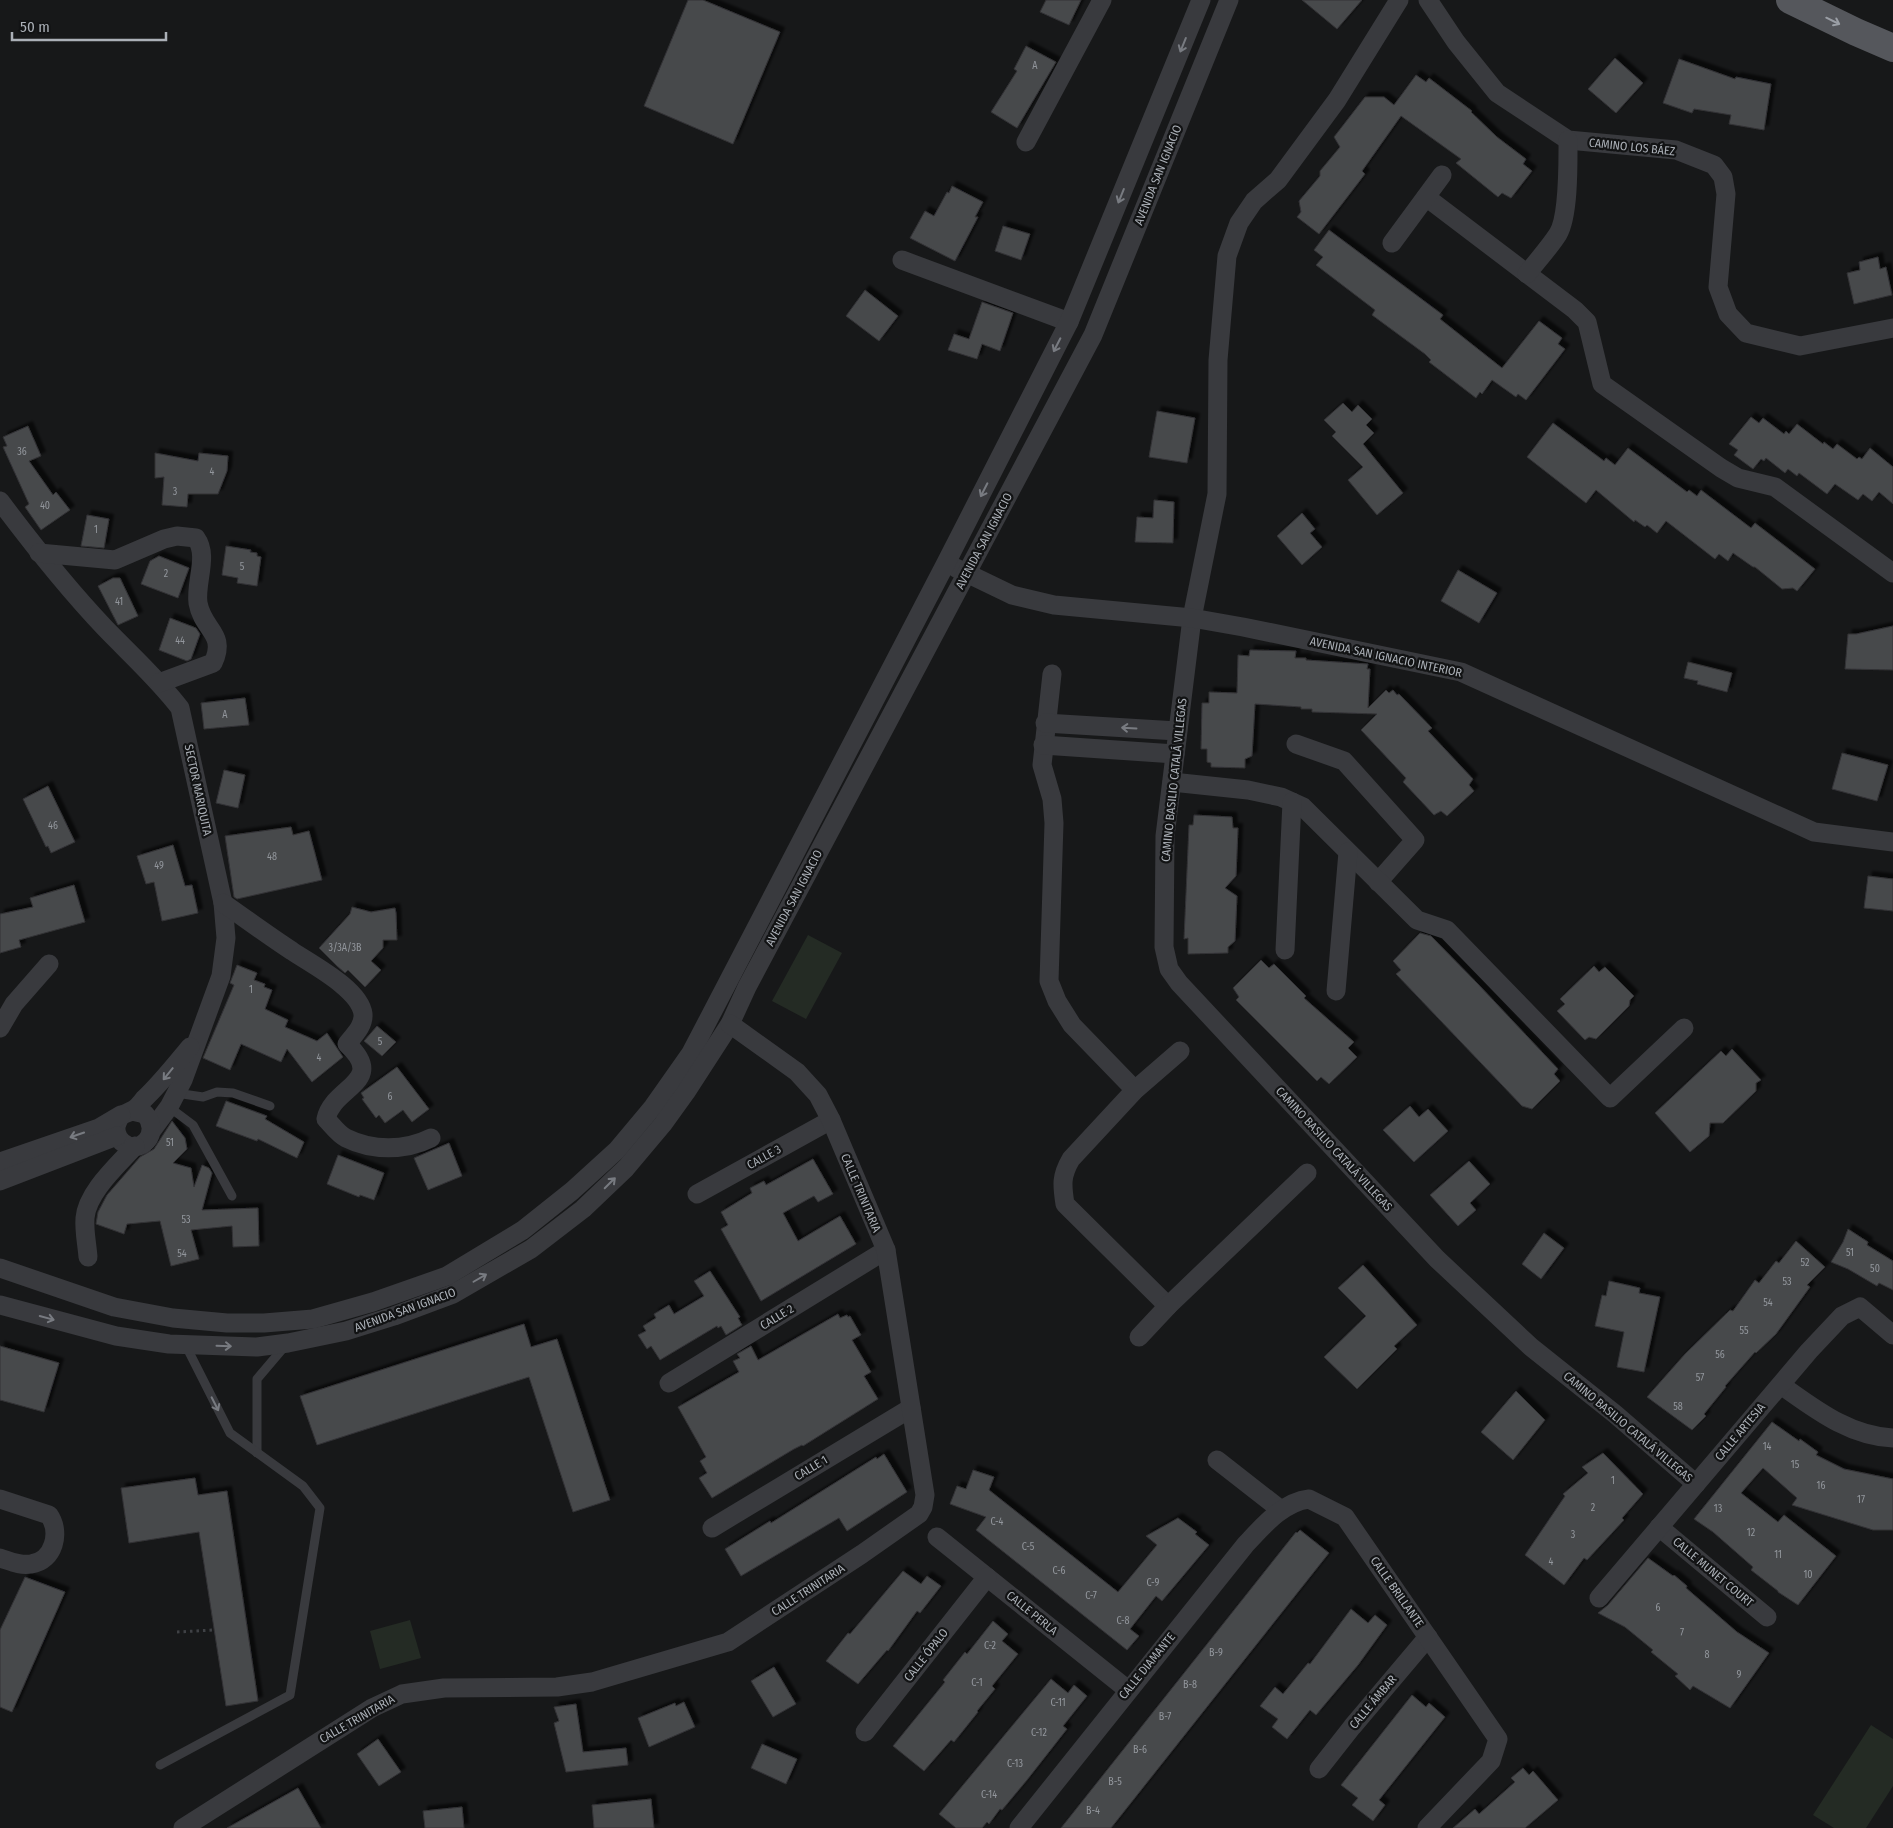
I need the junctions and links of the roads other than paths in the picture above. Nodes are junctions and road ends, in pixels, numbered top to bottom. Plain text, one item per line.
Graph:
1 (1102, 0) edge
2 (1201, 0) edge
3 (1229, 0) edge
4 (1399, 0) edge
5 (1428, 0) edge
6 (1790, 0) edge
7 (1893, 48) edge
8 (1568, 140) junction
9 (1026, 142) dead end
10 (1442, 175) dead end
11 (1426, 197) junction
12 (1392, 243) dead end
13 (902, 260) dead end
14 (1527, 274) junction
15 (1069, 322) junction
16 (1893, 328) edge
17 (0, 501) edge
18 (39, 553) junction
19 (946, 563) junction
20 (967, 573) junction
21 (1893, 573) edge
22 (1192, 618) junction
23 (1052, 674) dead end
24 (159, 683) junction
25 (1045, 723) junction
26 (1177, 731) junction
27 (1296, 744) dead end
28 (1043, 745) junction
29 (1175, 754) junction
30 (1172, 782) junction
31 (1292, 802) junction
32 (1893, 842) edge
33 (1348, 852) junction
34 (1378, 882) junction
35 (223, 903) junction
36 (1285, 950) dead end
37 (49, 964) dead end
38 (1336, 992) dead end
39 (730, 1024) junction
40 (0, 1028) edge
41 (1684, 1028) dead end
42 (199, 1036) junction
43 (1180, 1051) dead end
44 (1135, 1090) junction
45 (172, 1100) junction
46 (270, 1106) dead end
47 (127, 1113) junction
48 (831, 1120) junction
49 (152, 1130) junction
50 (117, 1136) junction
51 (431, 1138) dead end
52 (135, 1146) junction
53 (0, 1162) edge
54 (1307, 1173) dead end
55 (0, 1181) edge
56 (697, 1194) dead end
57 (232, 1196) dead end
58 (886, 1250) junction
59 (88, 1257) dead end
60 (0, 1268) edge
61 (0, 1306) edge
62 (1168, 1306) junction
63 (1893, 1335) edge
64 (1139, 1336) dead end
65 (288, 1343) junction
66 (185, 1344) junction
67 (669, 1383) dead end
68 (1780, 1385) junction
69 (911, 1408) junction
70 (1893, 1438) edge
71 (257, 1453) junction
72 (1217, 1460) dead end
73 (1696, 1484) junction
74 (0, 1499) edge
75 (1288, 1507) junction
76 (1659, 1527) junction
77 (712, 1528) dead end
78 (937, 1536) dead end
79 (0, 1558) edge
80 (987, 1577) junction
81 (1599, 1598) dead end
82 (1767, 1617) dead end
83 (1428, 1637) junction
84 (1128, 1690) junction
85 (865, 1732) dead end
86 (160, 1766) dead end
87 (1319, 1768) dead end
88 (183, 1828) edge
89 (1019, 1828) edge
90 (1427, 1828) edge

1 - 9 street
2 -> 15 street, AVENIDA SAN IGNACIO
3 - 20 street, AVENIDA SAN IGNACIO
4 - 22 street, CAMINO BASILIO CATALÁ VILLEGAS
5 - 8 street, CAMINO LOS BÁEZ
6 -> 7 main road
8 - 14 street
8 - 16 street, CAMINO LOS BÁEZ
10 - 11 street
11 - 12 street
11 - 14 street
13 - 15 street
14 - 21 street
15 -> 19 street, AVENIDA SAN IGNACIO
17 - 18 street, SECTOR MARIQUITA
18 - 24 street, SECTOR MARIQUITA
18 - 24 street
19 - 20 street, AVENIDA SAN IGNACIO INTERIOR
19 - 60 street, AVENIDA SAN IGNACIO
20 - 22 street, AVENIDA SAN IGNACIO INTERIOR
20 - 39 street, AVENIDA SAN IGNACIO
22 - 26 street, CAMINO BASILIO CATALÁ VILLEGAS
22 - 32 street, AVENIDA SAN IGNACIO INTERIOR
23 - 25 street
24 - 35 street, SECTOR MARIQUITA
26 -> 25 street
25 - 28 street
26 - 29 street, CAMINO BASILIO CATALÁ VILLEGAS
27 - 34 street
28 - 29 street
28 - 44 street
29 - 30 street, CAMINO BASILIO CATALÁ VILLEGAS
30 - 31 street
30 - 73 street, CAMINO BASILIO CATALÁ VILLEGAS
31 - 33 street
31 - 36 street
33 - 34 street
33 - 38 street
34 - 41 street
35 - 42 street, SECTOR MARIQUITA
35 - 51 street
37 - 40 street
39 - 48 street, CALLE TRINITARIA
65 -> 39 street, AVENIDA SAN IGNACIO
42 - 45 street, SECTOR MARIQUITA
42 -> 47 street
43 - 44 street
44 - 62 street
45 - 46 lane
45 - 49 street, SECTOR MARIQUITA
45 - 57 lane
47 - 49 street
47 - 50 street
47 -> 53 street
48 - 56 street, CALLE 3
48 - 58 street, CALLE TRINITARIA
49 - 52 street
50 - 52 street
50 - 55 street
52 - 59 street
54 - 62 street
58 - 67 street, CALLE 2
58 - 69 street, CALLE TRINITARIA
61 -> 66 street, AVENIDA SAN IGNACIO
62 - 64 street
63 - 68 street, CALLE ARTESIA
66 -> 65 street, AVENIDA SAN IGNACIO
65 - 71 lane
66 -> 71 lane
68 - 70 street
68 - 73 street, CALLE ARTESIA
69 - 77 street, CALLE 1
69 - 88 street, CALLE TRINITARIA
71 - 86 lane
72 - 75 street
73 - 76 street, CALLE ARTESIA
74 - 79 street
75 - 83 street, CALLE BRILLANTE
75 - 84 street, CALLE DIAMANTE
76 - 81 street, CALLE ARTESIA
76 - 82 street, CALLE MUNET COURT
78 - 80 street, CALLE PERLA
80 - 84 street, CALLE PERLA
80 - 85 street, CALLE ÓPALO
83 - 87 street, CALLE ÁMBAR
83 - 90 street, CALLE BRILLANTE
84 - 89 street, CALLE DIAMANTE

